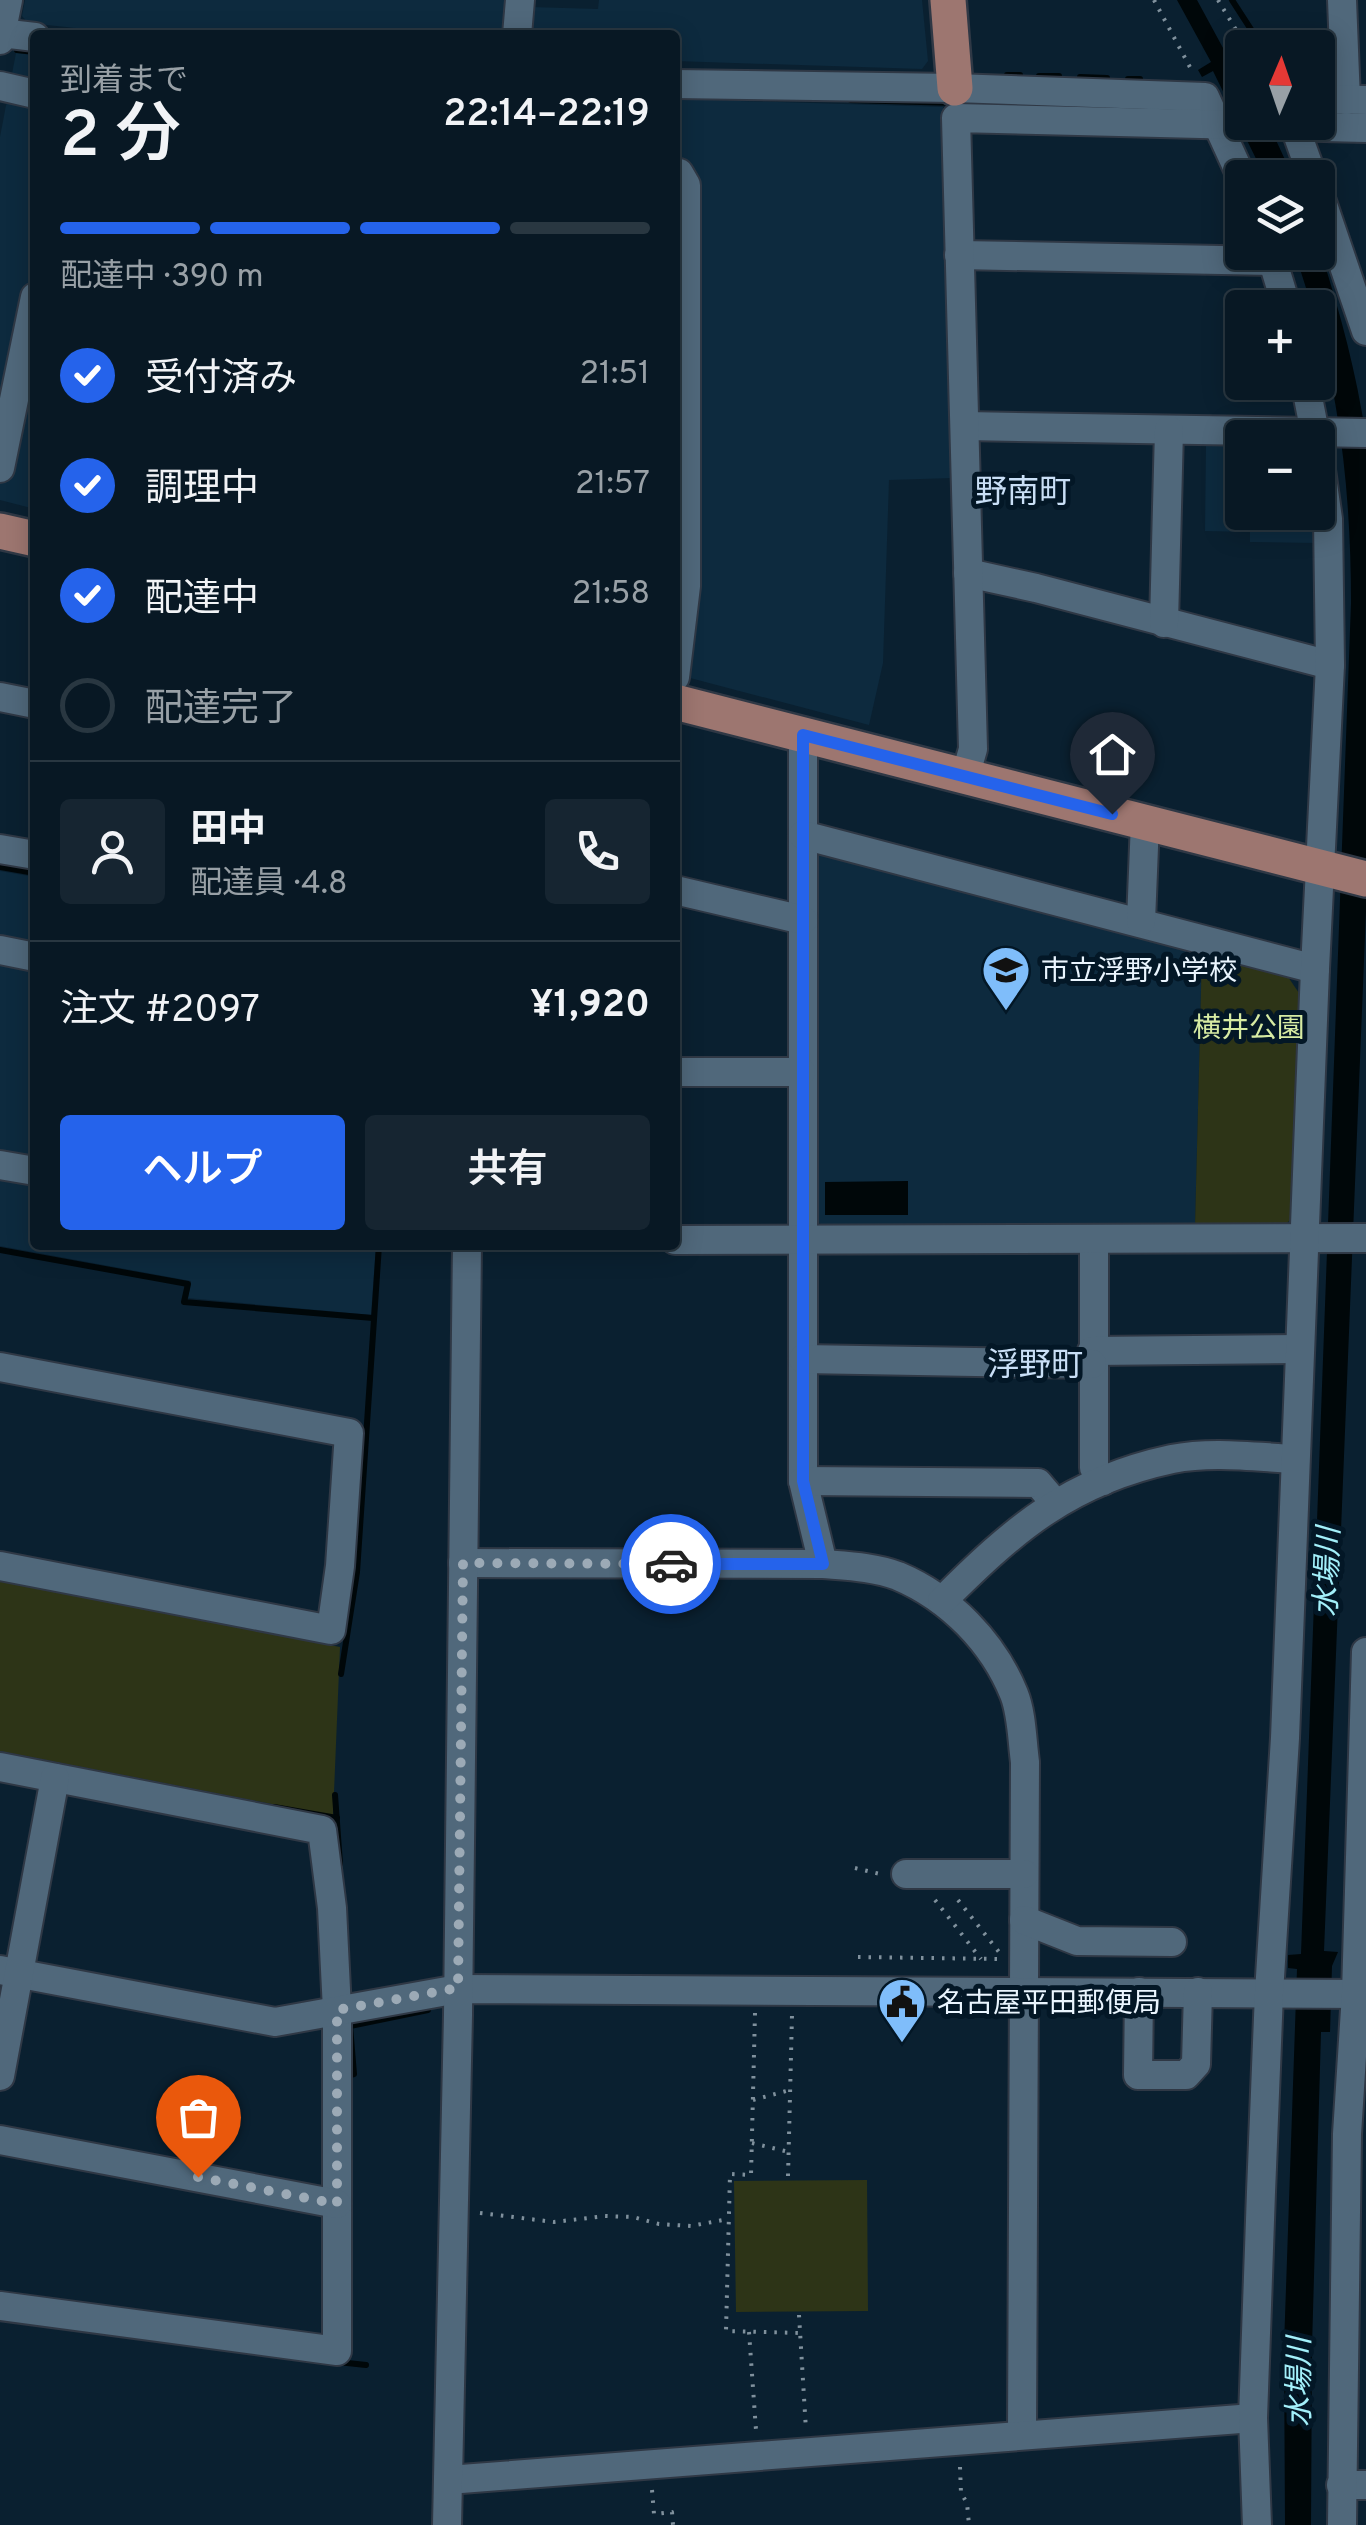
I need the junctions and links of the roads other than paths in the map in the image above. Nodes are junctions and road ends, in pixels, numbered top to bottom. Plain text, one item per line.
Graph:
1 (8, 0) edge
2 (520, 0) edge
3 (948, 0) edge
4 (1342, 0) edge
5 (517, 30) edge
6 (0, 35) edge
7 (30, 37) edge
8 (680, 84) edge
9 (0, 86) edge
10 (955, 88) junction
11 (30, 93) edge
12 (1343, 99) edge
13 (1225, 124) joint
14 (1335, 126) edge
15 (1366, 128) edge
16 (680, 178) edge
17 (1335, 223) edge
18 (960, 255) junction
19 (1225, 257) edge
20 (1356, 264) edge
21 (1366, 331) edge
22 (30, 347) edge
23 (25, 397) edge
24 (965, 426) junction
25 (1169, 430) junction
26 (1225, 433) edge
27 (1366, 433) edge
28 (21, 434) edge
29 (1335, 436) edge
30 (0, 468) edge
31 (0, 530) edge
32 (1328, 530) edge
33 (30, 538) edge
34 (680, 540) edge
35 (968, 573) junction
36 (1164, 623) junction
37 (1330, 665) junction
38 (0, 697) edge
39 (30, 703) edge
40 (680, 703) edge
41 (803, 735) junction
42 (965, 776) junction
43 (1145, 822) junction
44 (803, 835) junction
45 (0, 848) edge
46 (30, 854) edge
47 (1340, 872) edge
48 (680, 891) edge
49 (803, 920) junction
50 (1141, 921) junction
51 (0, 950) edge
52 (30, 956) edge
53 (1314, 969) junction
54 (680, 1072) edge
55 (801, 1072) junction
56 (0, 1165) edge
57 (30, 1170) edge
58 (1308, 1238) junction
59 (1366, 1238) edge
60 (1094, 1239) junction
61 (680, 1240) edge
62 (802, 1240) junction
63 (467, 1250) edge
64 (1300, 1349) junction
65 (1092, 1358) junction
66 (803, 1360) junction
67 (0, 1366) edge
68 (1295, 1459) junction
69 (803, 1481) junction
70 (1103, 1481) junction
71 (1055, 1502) junction
72 (463, 1563) junction
73 (823, 1564) junction
74 (0, 1566) edge
75 (942, 1601) junction
76 (1366, 1652) edge
77 (0, 1767) edge
78 (55, 1778) junction
79 (1024, 1874) junction
80 (898, 1875) road end
81 (1024, 1920) junction
82 (1172, 1942) dead end
83 (10, 1971) edge
84 (458, 1988) junction
85 (1024, 1992) junction
86 (1138, 1992) junction
87 (1198, 1992) junction
88 (1275, 1993) junction
89 (1355, 1994) edge
90 (337, 2010) junction
91 (0, 2076) edge
92 (0, 2140) edge
93 (337, 2204) junction
94 (0, 2306) edge
95 (1254, 2418) junction
96 (1022, 2434) junction
97 (448, 2480) junction
98 (1353, 2485) edge
99 (447, 2525) edge
100 (1257, 2525) edge
101 (1342, 2525) edge

1 - 6 street
2 - 5 street
3 - 10 main road
4 - 12 street
6 - 7 street
8 - 10 street
9 - 11 street
10 - 13 street
13 - 18 street
14 - 15 street
16 - 34 street
17 - 20 street
18 - 19 street
18 - 24 street
20 - 21 street
22 - 23 street
23 - 28 street
24 - 25 street
24 - 35 street
25 - 26 street
25 - 36 street
27 - 29 street
28 - 30 street
31 - 33 main road
32 - 37 street
35 - 36 street
35 - 42 street
36 - 37 street
37 - 47 street
38 - 39 street
40 - 41 main road
41 - 42 main road
41 - 44 street
42 - 43 main road
43 - 47 main road
43 - 50 street
44 - 49 street
44 - 50 street
45 - 46 street
47 - 53 street
48 - 49 street
49 - 55 street
50 - 53 street
51 - 52 street
53 - 58 street
54 - 55 street
55 - 62 street
56 - 57 street
58 - 59 street
58 - 60 street
58 - 64 street
60 - 62 street
60 - 65 street
61 - 62 street
62 - 66 street
63 - 72 street
64 - 65 street
64 - 68 street
65 - 66 street
65 - 70 street
66 - 69 street
67 - 74 street
68 - 70 street
68 - 88 street
69 - 71 street
69 - 73 street
70 - 71 street
71 - 75 street
72 - 73 street
72 - 84 street
73 - 75 street
75 - 79 street
76 - 89 street
77 - 78 street
78 - 83 street
78 - 90 street
79 - 80 street
79 - 81 street
81 - 82 street
81 - 85 street
83 - 90 street
83 - 91 street
84 - 85 street
84 - 90 street
84 - 97 street
85 - 86 street
85 - 96 street
86 - 87 street
86 - 87 street
87 - 88 street
88 - 89 street
88 - 95 street
89 - 98 street
90 - 93 street
92 - 93 street
93 - 94 street
95 - 96 street
95 - 100 street
96 - 97 street
97 - 99 street
98 - 101 street

